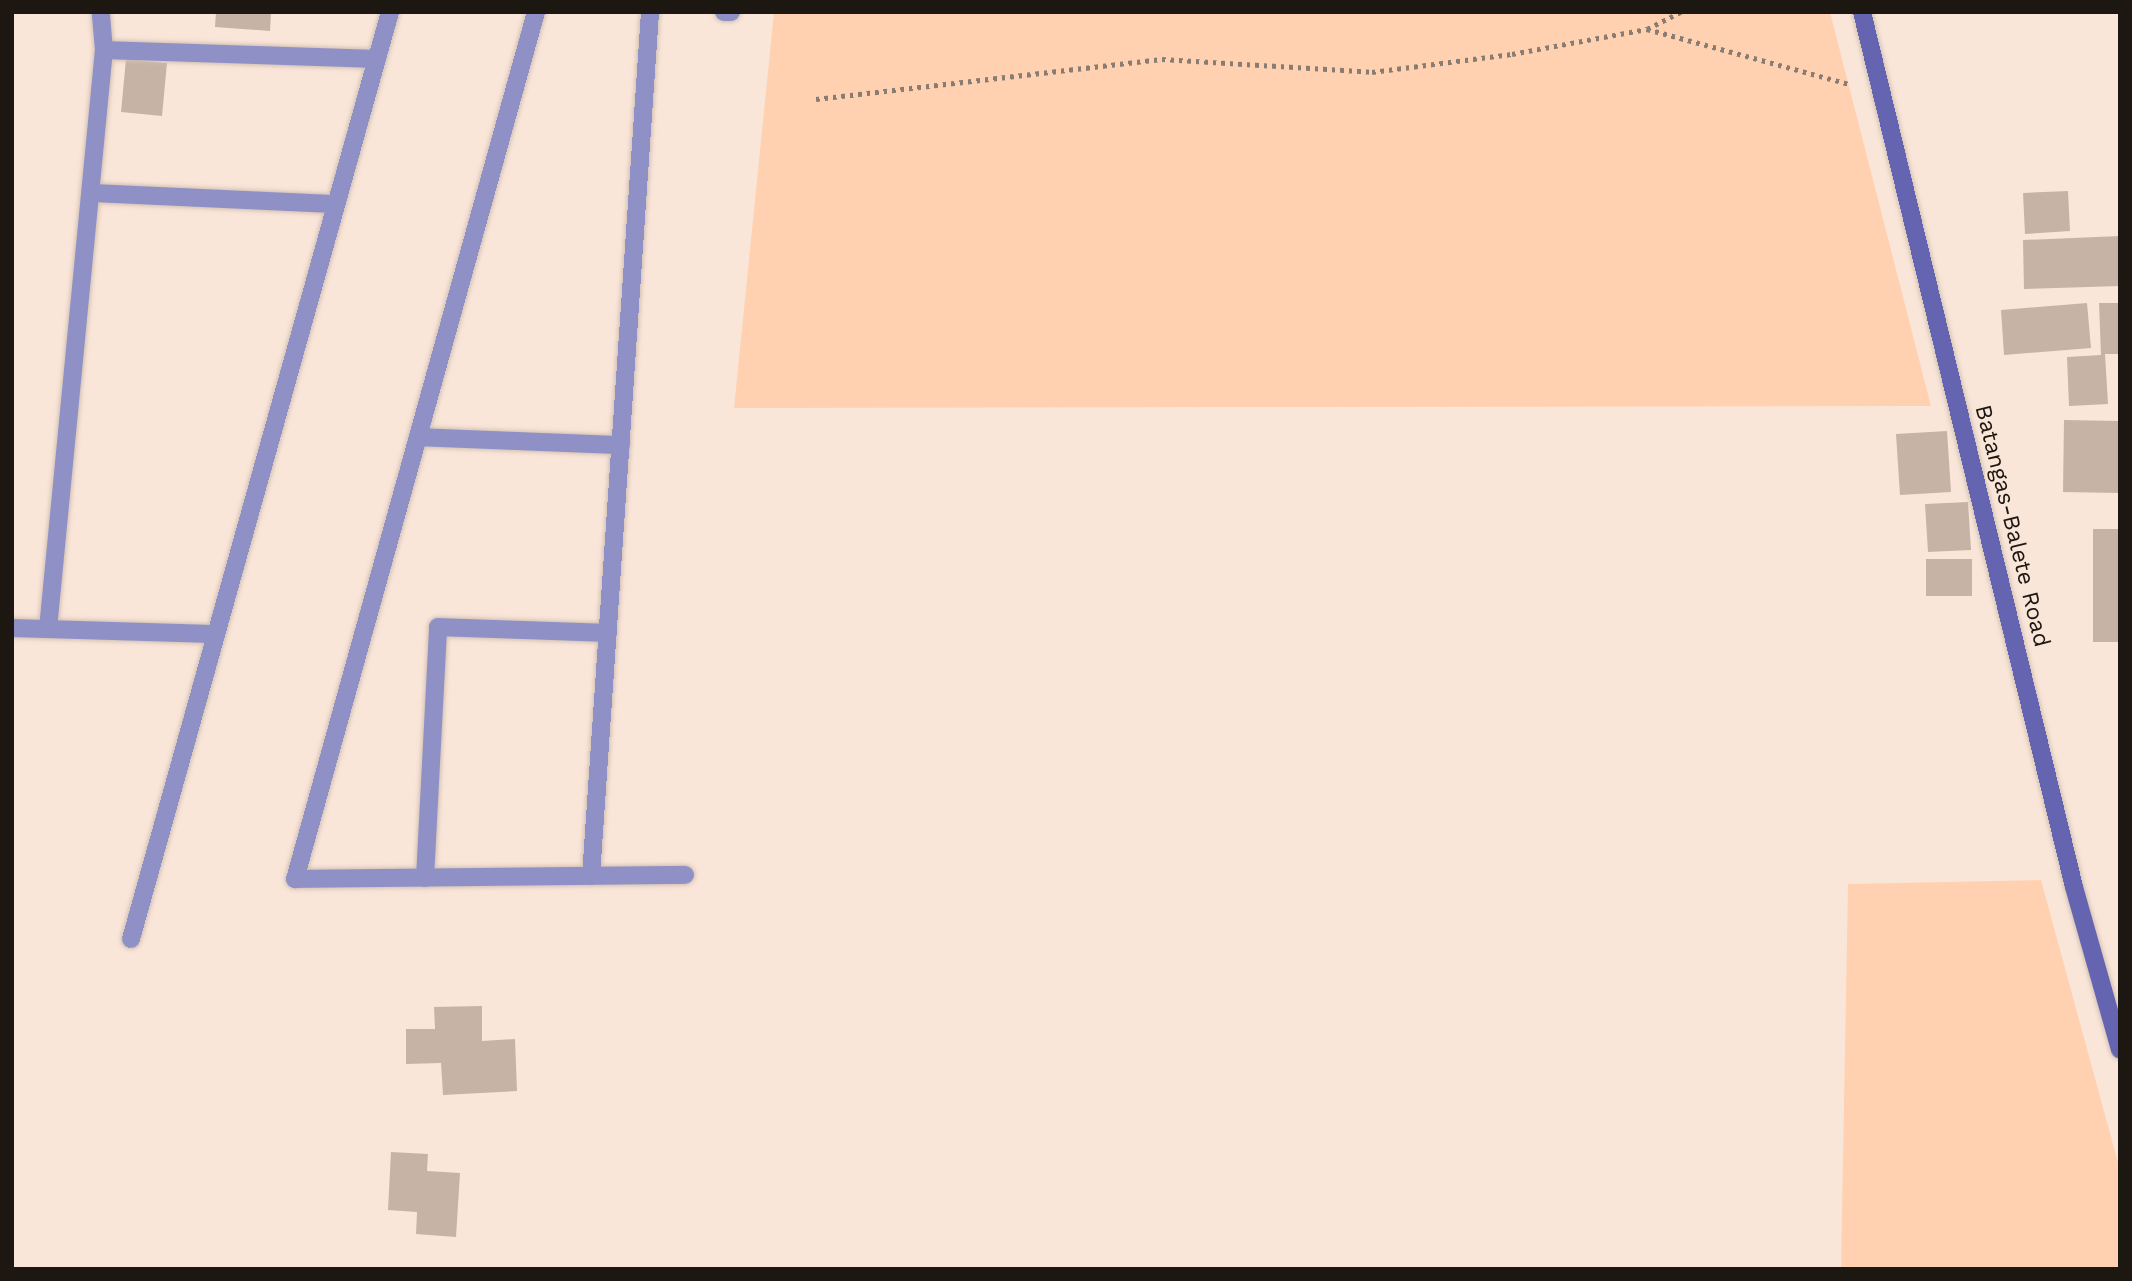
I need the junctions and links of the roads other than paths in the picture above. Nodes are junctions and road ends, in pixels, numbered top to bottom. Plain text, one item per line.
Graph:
1 (101, 12) edge
2 (390, 12) edge
3 (536, 12) edge
4 (650, 12) edge
5 (724, 12) edge
6 (731, 12) edge
7 (1862, 12) edge
8 (104, 50) junction
9 (377, 60) junction
10 (91, 193) junction
11 (335, 204) junction
12 (418, 437) junction
13 (621, 445) junction
14 (12, 628) edge
15 (48, 629) junction
16 (608, 633) junction
17 (213, 634) junction
18 (685, 875) dead end
19 (591, 876) junction
20 (425, 878) junction
21 (131, 939) dead end
22 (2120, 1050) edge

1 - 8 street
2 - 9 street
3 - 12 street
4 - 13 street
5 - 6 street
7 - 22 main road, Batangas-Balete Road
8 - 9 street
8 - 10 street
9 - 11 street
10 - 11 street
10 - 15 street
11 - 17 street
12 - 13 street
12 - 20 street
13 - 16 street
14 - 15 street
15 - 17 street
16 - 19 street
16 - 20 street
17 - 21 street
18 - 19 street
19 - 20 street

